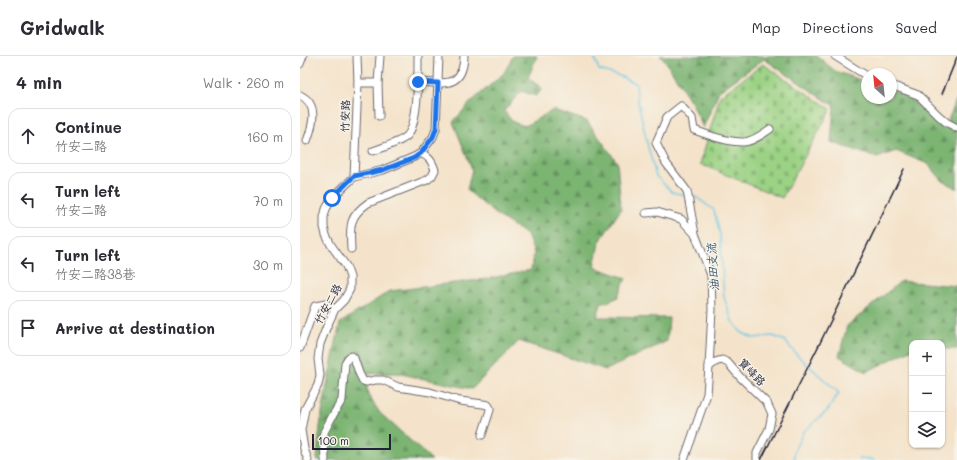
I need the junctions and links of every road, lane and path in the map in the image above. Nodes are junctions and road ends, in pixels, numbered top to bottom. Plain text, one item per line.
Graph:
1 (303, 56) edge
2 (358, 56) edge
3 (380, 56) edge
4 (418, 56) edge
5 (439, 56) edge
6 (464, 56) edge
7 (835, 56) edge
8 (300, 64) edge
9 (861, 72) edge
10 (418, 82) junction
11 (358, 83) junction
12 (378, 83) junction
13 (438, 83) junction
14 (897, 87) edge
15 (300, 95) edge
16 (379, 116) dead end
17 (957, 128) edge
18 (770, 129) dead end
19 (307, 141) dead end
20 (373, 151) dead end
21 (421, 153) junction
22 (354, 176) junction
23 (646, 213) dead end
24 (695, 234) junction
25 (351, 249) dead end
26 (335, 309) junction
27 (300, 348) edge
28 (709, 367) junction
29 (482, 435) dead end
30 (308, 460) edge
31 (325, 460) edge
32 (684, 460) edge
33 (757, 460) edge

1 - 8 street
2 - 11 street, 竹安路
3 - 12 street
4 - 10 street
5 - 13 street
6 - 13 street
7 - 9 street
10 - 13 street
10 - 20 street
11 - 12 street
11 - 22 street, 竹安路
12 - 16 street
13 - 21 street
14 - 17 street
15 - 19 street
18 - 24 street
21 - 22 street
21 - 25 street
22 - 26 street, 竹安二路
23 - 24 street
24 - 28 street
26 - 27 street
26 - 30 street, 竹安二路
28 - 32 street
28 - 33 street, 寶峰路
29 - 31 street

